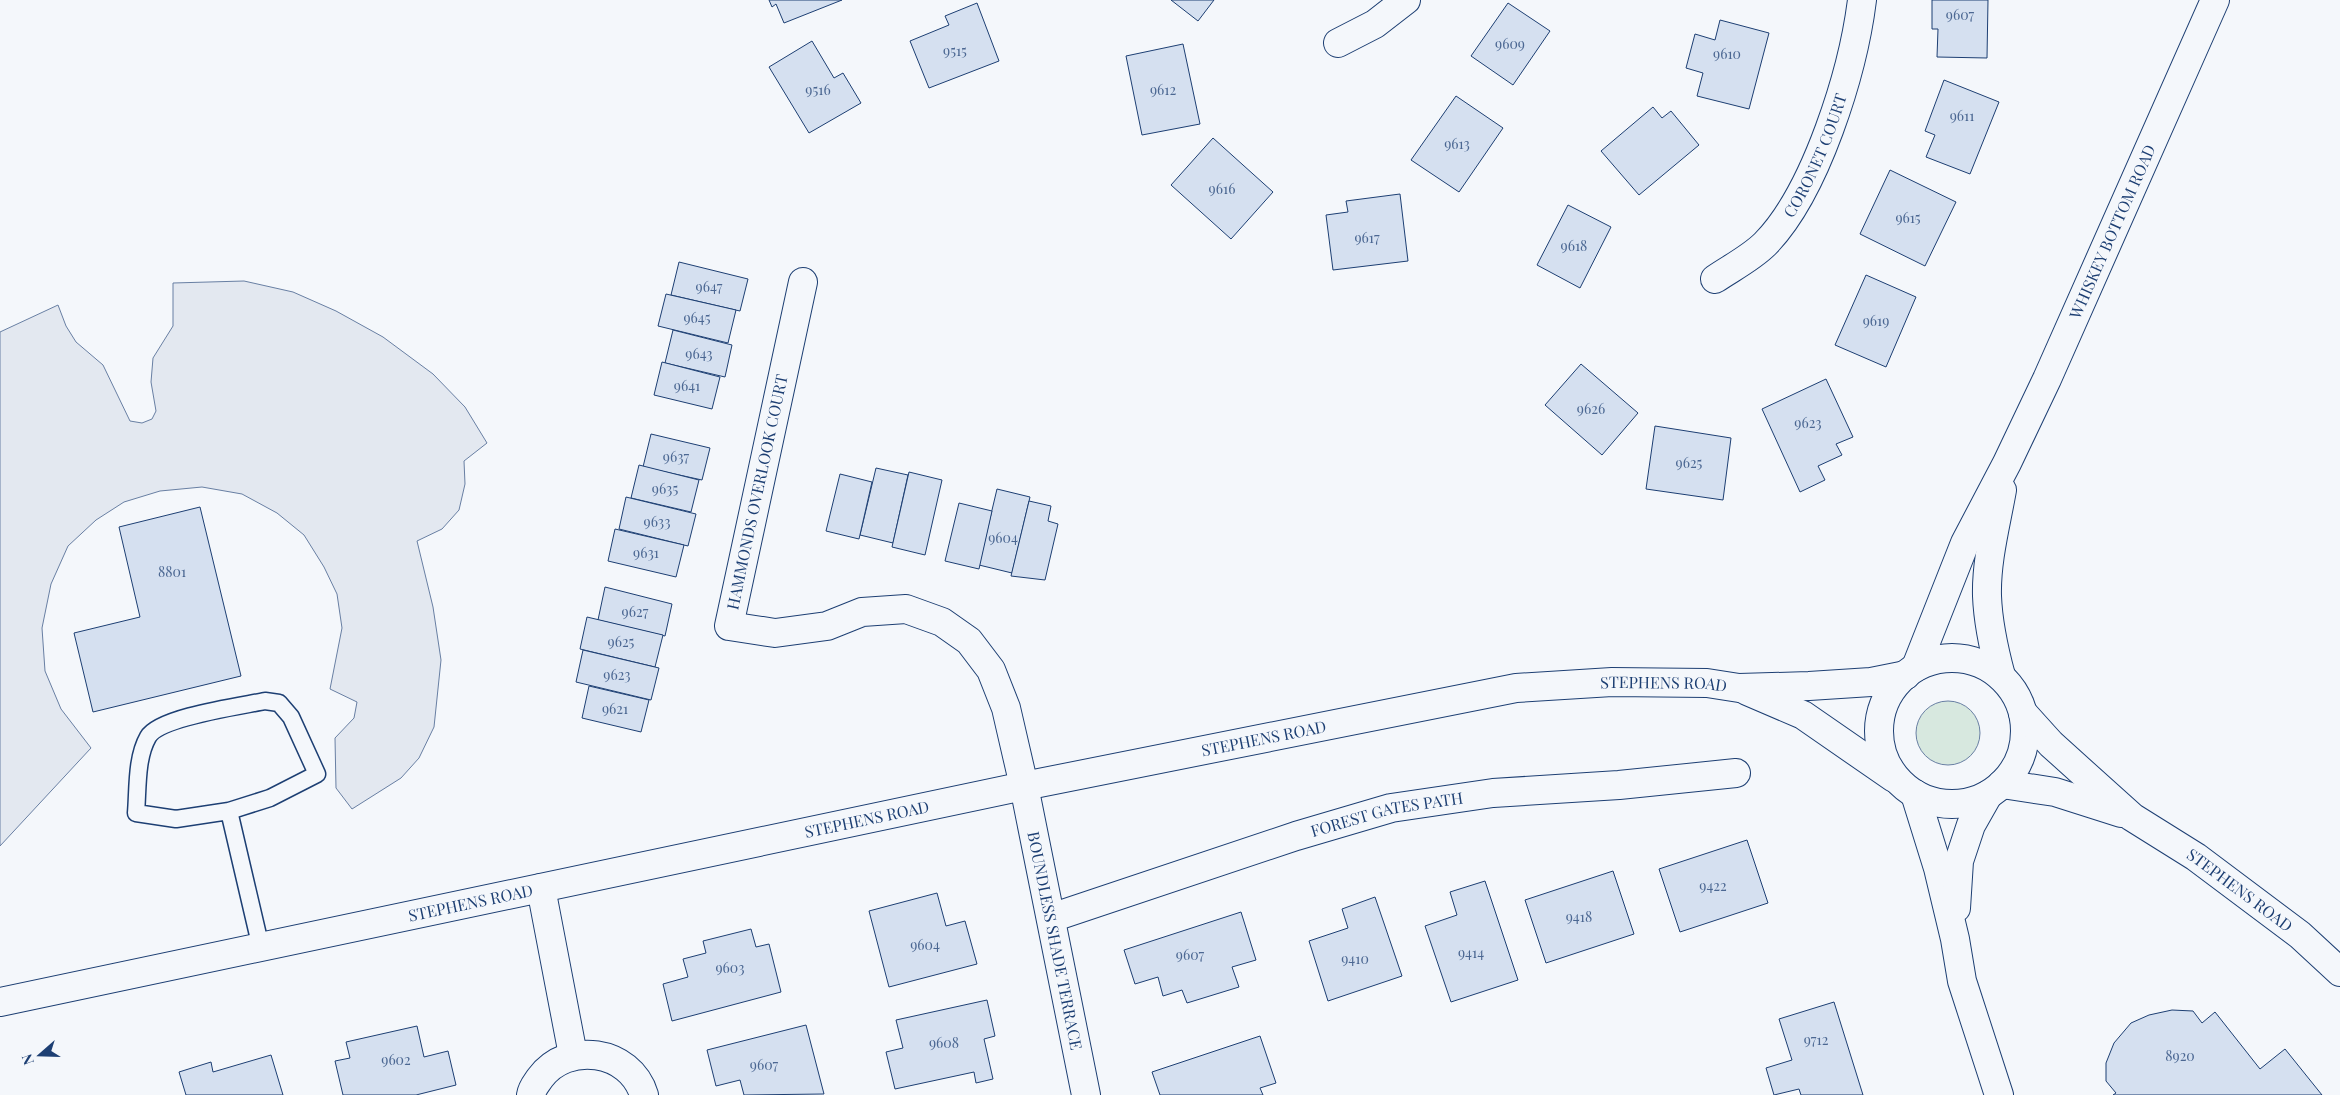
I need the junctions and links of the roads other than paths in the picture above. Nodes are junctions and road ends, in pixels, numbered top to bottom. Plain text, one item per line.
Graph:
1 (1406, 0) edge
2 (1862, 0) edge
3 (2214, 0) edge
4 (1338, 43) dead end
5 (1715, 279) dead end
6 (803, 282) dead end
7 (2007, 463) junction
8 (1911, 671) junction
9 (2001, 676) junction
10 (1739, 688) junction
11 (2023, 713) junction
12 (1736, 773) dead end
13 (1024, 786) junction
14 (1908, 789) junction
15 (1995, 790) junction
16 (229, 811) junction
17 (2132, 817) junction
18 (541, 888) junction
19 (1051, 918) junction
20 (1955, 939) junction
21 (262, 948) junction
22 (2340, 972) edge
23 (0, 1002) edge
24 (574, 1055) junction
25 (531, 1095) edge
26 (644, 1095) edge
27 (1086, 1095) edge
28 (1999, 1095) edge

1 - 4 street
2 - 5 street, CORONET COURT
3 - 7 street, WHISKEY BOTTOM ROAD
6 - 13 street, HAMMONDS OVERLOOK COURT
7 - 8 street, WHISKEY BOTTOM ROAD
7 - 9 street, WHISKEY BOTTOM ROAD
8 - 9 street
8 - 10 street, STEPHENS ROAD
8 - 14 street
9 - 11 street
10 - 13 street, STEPHENS ROAD
10 - 14 street, STEPHENS ROAD
11 - 15 street
11 - 17 street, STEPHENS ROAD
12 - 19 street, FOREST GATES PATH
13 - 18 street, STEPHENS ROAD
13 - 19 street, BOUNDLESS SHADE TERRACE
14 - 15 street
14 - 20 street
15 - 17 street, STEPHENS ROAD
15 - 20 street
16 - 16 lane
16 - 21 lane
17 - 22 street, STEPHENS ROAD
18 - 21 street, STEPHENS ROAD
18 - 24 street
19 - 27 street, BOUNDLESS SHADE TERRACE
20 - 28 street
21 - 23 street, STEPHENS ROAD
24 - 25 street
24 - 26 street

